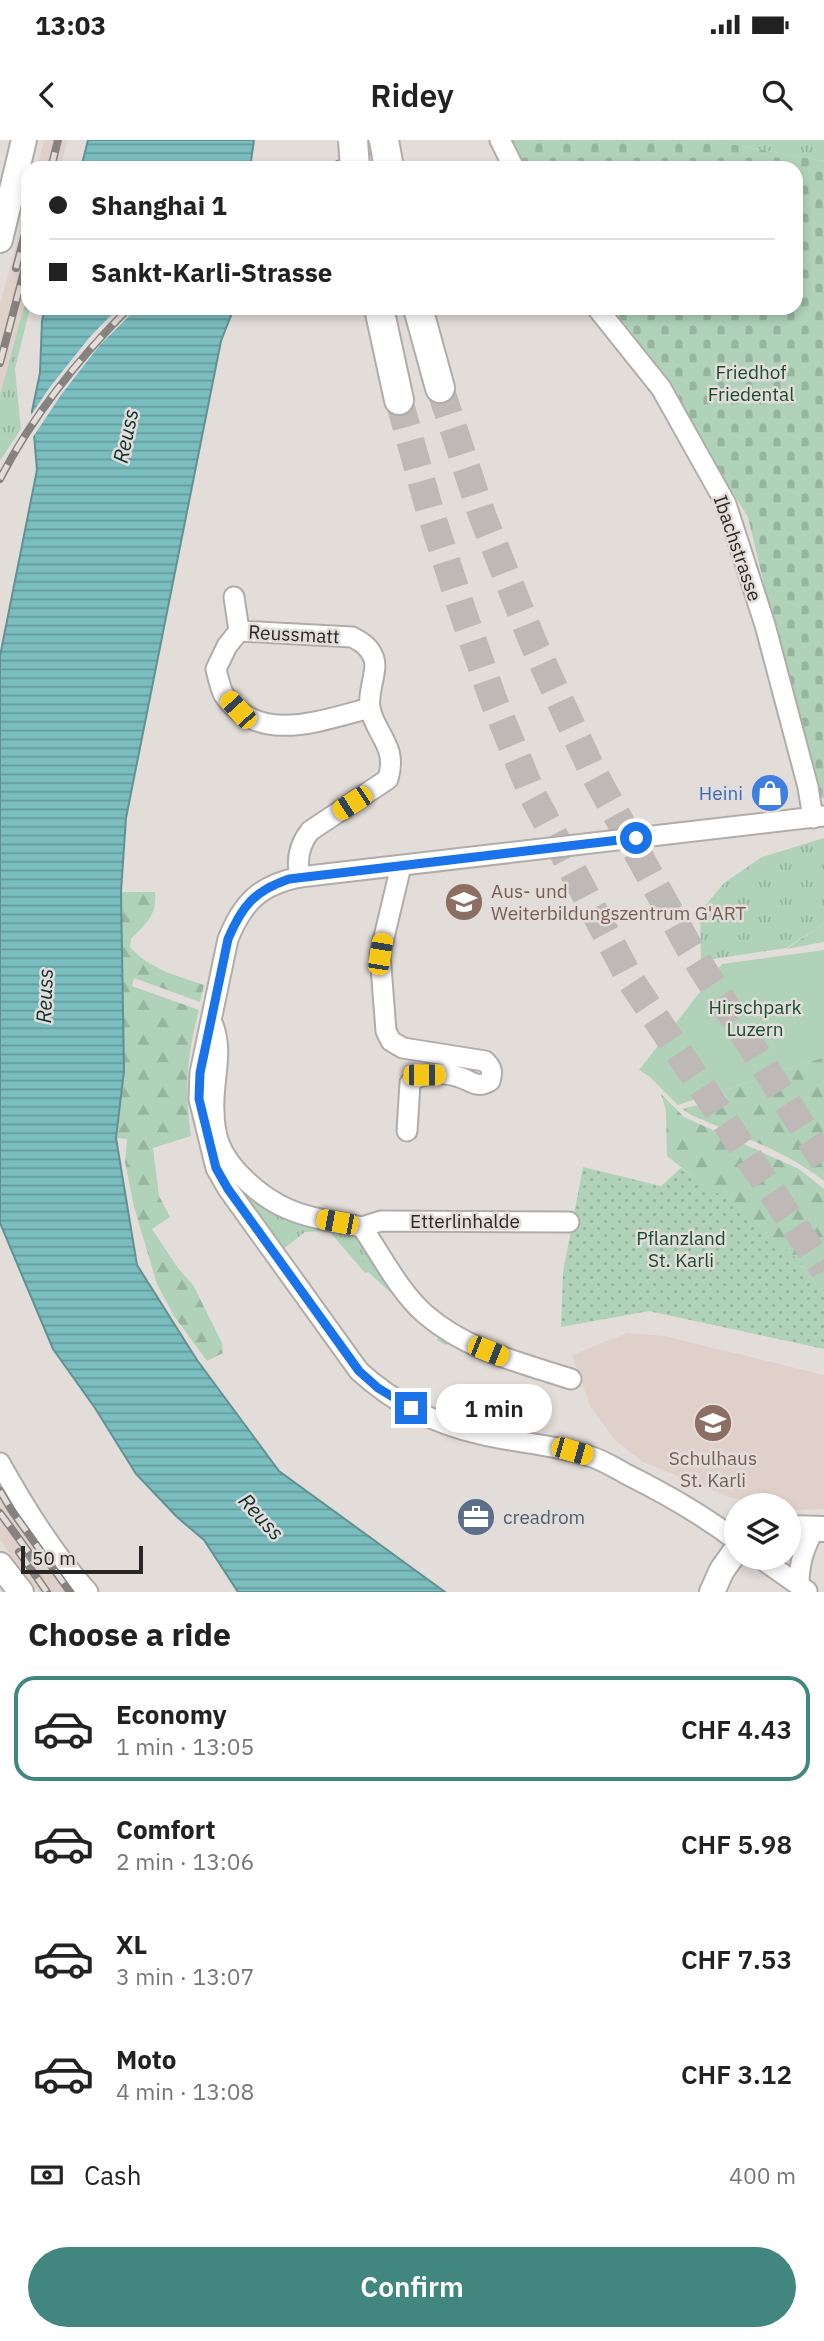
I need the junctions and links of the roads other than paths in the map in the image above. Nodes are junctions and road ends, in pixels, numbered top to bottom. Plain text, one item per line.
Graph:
1 (24, 140) edge
2 (353, 140) edge
3 (384, 140) edge
4 (500, 140) edge
5 (354, 161) edge
6 (387, 161) edge
7 (510, 161) edge
8 (0, 240) edge
9 (381, 315) edge
10 (420, 315) edge
11 (603, 315) edge
12 (440, 388) tunnel mouth
13 (400, 400) tunnel mouth
14 (234, 597) dead end
15 (239, 631) junction
16 (370, 708) junction
17 (819, 817) edge
18 (401, 866) junction
19 (300, 877) junction
20 (211, 1019) junction
21 (407, 1131) dead end
22 (569, 1222) dead end
23 (362, 1227) junction
24 (572, 1379) dead end
25 (0, 1463) edge
26 (801, 1528) edge
27 (820, 1528) edge
28 (724, 1531) edge
29 (0, 1565) edge
30 (724, 1567) edge
31 (777, 1570) edge
32 (803, 1588) edge
33 (21, 1592) edge
34 (88, 1592) edge
35 (712, 1592) edge

1 - 8 main road
2 - 5 highway, bridge
3 - 6 highway, bridge
4 - 7 street
9 - 13 highway
10 - 12 highway
11 - 17 street, Ibachstrasse
14 - 15 street, Reussmatt
15 - 16 street, Reussmatt
15 - 16 street, Reussmatt
16 - 19 street, Reussmatt
17 - 18 street
18 - 19 street
18 - 21 street
19 - 20 street
20 - 23 street
20 - 28 street
22 - 23 street, Etterlinhalde
23 - 24 street
25 - 34 street
26 - 27 main road
27 - 32 street
29 - 33 main road
30 - 35 main road
31 - 32 street

